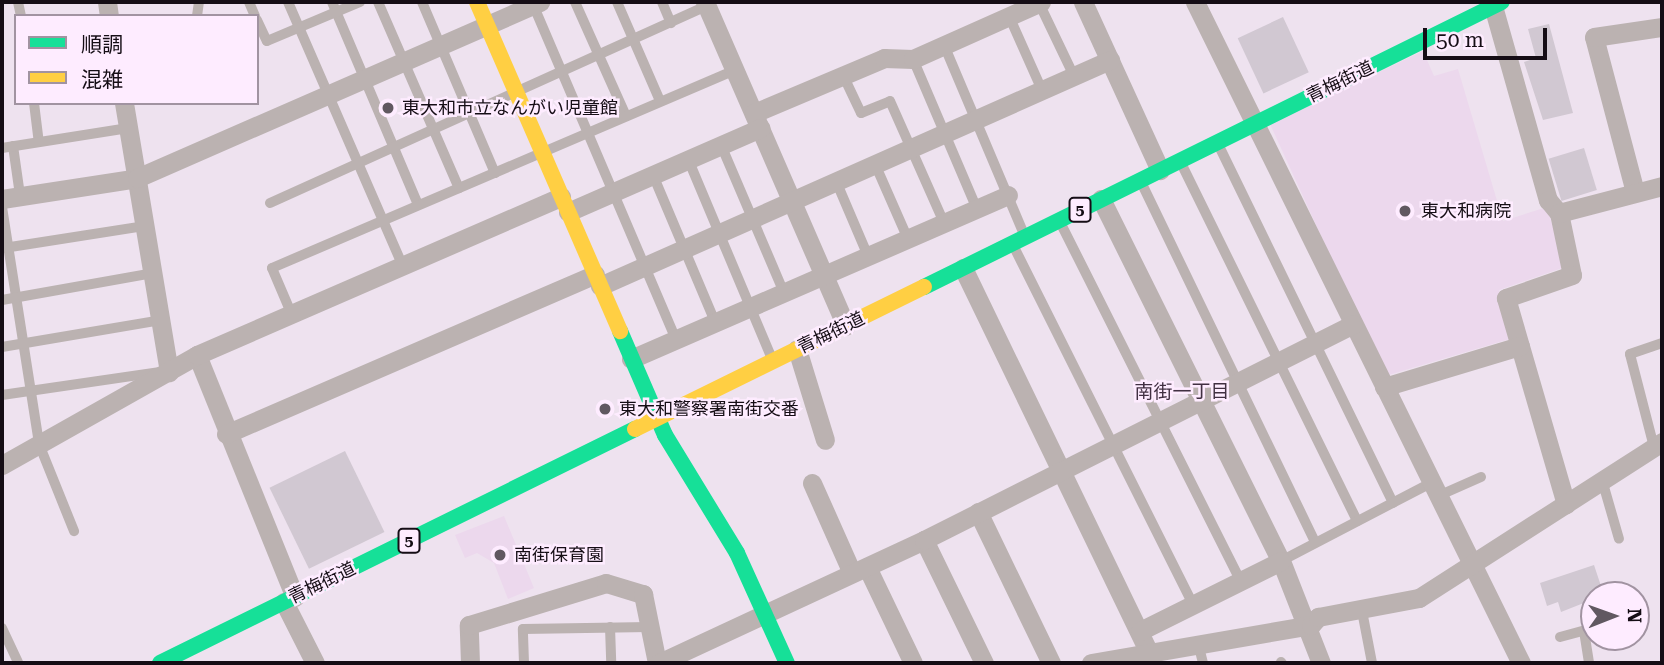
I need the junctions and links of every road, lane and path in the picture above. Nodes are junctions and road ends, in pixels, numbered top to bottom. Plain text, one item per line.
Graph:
1 (288, 2) edge
2 (360, 2) edge
3 (378, 2) edge
4 (422, 2) edge
5 (477, 2) edge
6 (575, 2) edge
7 (617, 2) edge
8 (662, 2) edge
9 (1083, 2) edge
10 (1195, 2) edge
11 (535, 3) edge
12 (1034, 3) edge
13 (706, 4) edge
14 (1497, 4) edge
15 (334, 7) edge
16 (1009, 16) junction
17 (671, 23) junction
18 (259, 24) edge
19 (487, 25) junction
20 (299, 27) junction
21 (1662, 27) edge
22 (634, 39) junction
23 (441, 45) junction
24 (944, 46) junction
25 (599, 55) junction
26 (913, 59) junction
27 (1110, 60) junction
28 (404, 61) junction
29 (735, 69) junction
30 (562, 72) junction
31 (844, 75) junction
32 (1074, 76) junction
33 (364, 78) junction
34 (1042, 90) junction
35 (516, 92) junction
36 (328, 94) junction
37 (660, 101) junction
38 (34, 105) edge
39 (124, 105) edge
40 (470, 113) junction
41 (626, 116) junction
42 (757, 120) junction
43 (975, 120) junction
44 (1254, 124) junction
45 (128, 128) junction
46 (434, 129) junction
47 (588, 133) junction
48 (945, 133) junction
49 (39, 142) junction
50 (1217, 142) junction
51 (721, 145) junction
52 (13, 146) junction
53 (2, 148) edge
54 (394, 148) junction
55 (910, 148) junction
56 (542, 152) junction
57 (688, 159) junction
58 (1180, 161) junction
59 (358, 164) junction
60 (875, 164) junction
61 (1160, 170) junction
62 (495, 173) junction
63 (653, 175) junction
64 (137, 178) junction
65 (1140, 180) junction
66 (836, 181) junction
67 (1662, 186) edge
68 (459, 188) junction
69 (613, 192) junction
70 (1635, 192) junction
71 (1008, 195) junction
72 (11, 197) edge
73 (1101, 200) junction
74 (792, 201) junction
75 (270, 203) dead end
76 (564, 204) junction
77 (418, 205) junction
78 (2, 207) edge
79 (977, 209) junction
80 (1559, 214) junction
81 (752, 218) junction
82 (1059, 220) junction
83 (383, 221) junction
84 (944, 223) junction
85 (145, 226) junction
86 (719, 233) junction
87 (908, 239) junction
88 (1019, 240) junction
89 (5, 248) edge
90 (684, 248) junction
91 (868, 256) junction
92 (403, 266) junction
93 (645, 266) junction
94 (963, 268) junction
95 (153, 272) junction
96 (824, 275) junction
97 (597, 280) junction
98 (784, 293) junction
99 (16, 297) junction
100 (2, 300) edge
101 (750, 307) junction
102 (292, 315) junction
103 (161, 320) junction
104 (715, 322) junction
105 (1353, 324) junction
106 (846, 326) junction
107 (676, 340) junction
108 (1662, 343) edge
109 (23, 344) junction
110 (1315, 344) junction
111 (1520, 346) junction
112 (2, 347) edge
113 (797, 349) junction
114 (197, 355) junction
115 (631, 359) junction
116 (773, 361) junction
117 (1278, 362) junction
118 (169, 372) junction
119 (1239, 382) junction
120 (1384, 387) junction
121 (30, 391) junction
122 (2, 395) edge
123 (1201, 401) junction
124 (657, 418) junction
125 (1159, 422) junction
126 (226, 434) junction
127 (825, 440) dead end
128 (39, 444) junction
129 (1114, 444) junction
130 (1658, 444) edge
131 (2, 465) edge
132 (1062, 471) junction
133 (1481, 477) dead end
134 (1602, 480) junction
135 (812, 483) dead end
136 (1435, 490) junction
137 (1393, 503) junction
138 (1566, 504) junction
139 (978, 512) junction
140 (1357, 521) junction
141 (74, 531) dead end
142 (1619, 539) dead end
143 (924, 540) junction
144 (1315, 542) junction
145 (1280, 561) junction
146 (1471, 564) junction
147 (860, 570) junction
148 (1240, 580) junction
149 (290, 599) junction
150 (1193, 604) junction
151 (1362, 611) junction
152 (768, 615) junction
153 (1311, 625) junction
154 (649, 626) junction
155 (610, 627) junction
156 (2, 628) edge
157 (1140, 631) junction
158 (1580, 632) edge
159 (1560, 637) dead end
160 (1198, 643) junction
161 (1148, 651) junction
162 (18, 663) edge
163 (160, 663) edge
164 (315, 663) edge
165 (470, 663) edge
166 (524, 663) edge
167 (611, 663) edge
168 (658, 663) edge
169 (787, 663) edge
170 (912, 663) edge
171 (984, 663) edge
172 (1051, 663) edge
173 (1091, 663) edge
174 (1203, 663) edge
175 (1321, 663) edge
176 (1372, 663) edge
177 (1521, 663) edge

1 - 20 lane
2 - 15 lane
3 - 28 lane
4 - 23 lane
5 - 19 main road
6 - 25 lane
7 - 22 lane
8 - 17 lane
9 - 27 street
10 - 44 street
11 - 19 street
11 - 30 lane
12 - 16 street
12 - 32 lane
13 - 17 lane
13 - 29 street
14 - 44 main road, 青梅街道 / 5
14 - 80 street
15 - 20 lane
15 - 33 lane
16 - 24 street
16 - 34 lane
17 - 22 lane
18 - 20 lane
19 - 23 street
19 - 35 main road
20 - 36 lane
21 - 70 street
22 - 25 lane
22 - 37 lane
23 - 28 street
23 - 40 lane
24 - 26 street
24 - 43 lane
25 - 30 lane
25 - 41 lane
26 - 31 street
26 - 48 lane
27 - 32 street
27 - 61 street
28 - 33 street
28 - 46 lane
29 - 37 lane
29 - 42 street
30 - 35 lane
30 - 47 lane
31 - 42 street
31 - 55 lane
32 - 34 street
33 - 36 street
33 - 54 lane
34 - 43 street
35 - 40 lane
35 - 56 main road
36 - 59 lane
36 - 64 street
37 - 41 lane
38 - 49 lane
39 - 45 street
40 - 46 lane
40 - 62 lane
41 - 47 lane
42 - 51 street
42 - 74 street
43 - 48 street
43 - 71 lane
44 - 50 main road, 青梅街道 / 5
44 - 105 street
45 - 49 lane
45 - 64 street
46 - 54 lane
46 - 68 lane
47 - 56 lane
47 - 69 lane
48 - 55 street
48 - 79 lane
49 - 52 lane
50 - 58 main road, 青梅街道 / 5
50 - 110 lane
51 - 57 street
51 - 81 lane
52 - 53 lane
52 - 72 lane
54 - 59 lane
54 - 77 lane
55 - 60 street
55 - 84 lane
56 - 62 lane
56 - 76 main road
57 - 63 street
57 - 86 lane
58 - 61 main road, 青梅街道 / 5
58 - 117 lane
59 - 75 lane
59 - 83 lane
60 - 66 street
60 - 87 lane
61 - 65 main road, 青梅街道 / 5
62 - 68 lane
63 - 69 street
63 - 90 lane
64 - 72 street
64 - 85 street
65 - 73 main road, 青梅街道 / 5
65 - 119 lane
66 - 74 street
66 - 91 lane
67 - 70 street
68 - 77 lane
69 - 76 street
69 - 93 lane
70 - 80 street
71 - 79 street
71 - 88 lane
73 - 82 main road, 青梅街道 / 5
73 - 123 street
74 - 81 street
74 - 96 street
76 - 92 street
76 - 97 main road
77 - 83 lane
78 - 89 lane
79 - 84 street
80 - 111 street
81 - 86 street
81 - 98 lane
82 - 88 main road, 青梅街道 / 5
82 - 125 lane
83 - 92 lane
83 - 102 lane
84 - 87 street
85 - 89 lane
85 - 95 street
86 - 90 street
86 - 101 lane
87 - 91 street
88 - 94 main road, 青梅街道 / 5
88 - 129 lane
89 - 99 lane
90 - 93 street
90 - 104 lane
91 - 96 street
92 - 102 street
93 - 97 street
93 - 107 lane
94 - 106 main road, 青梅街道 / 5
94 - 132 street
95 - 99 lane
95 - 103 street
96 - 98 street
96 - 106 street
97 - 115 main road
97 - 126 street
98 - 101 street
99 - 100 lane
99 - 109 lane
101 - 104 street
101 - 116 lane
102 - 114 street
103 - 109 lane
103 - 118 street
104 - 107 street
105 - 110 street
105 - 120 street
106 - 113 main road, 青梅街道 / 5
107 - 115 street
108 - 130 lane
109 - 112 lane
109 - 121 lane
110 - 117 street
110 - 137 lane
111 - 120 street
111 - 138 street
113 - 116 main road, 青梅街道 / 5
113 - 127 street
114 - 118 street
114 - 126 street
115 - 124 main road
116 - 124 main road, 青梅街道 / 5
117 - 119 street
117 - 140 lane
118 - 121 lane
118 - 128 street
119 - 123 street
119 - 144 lane
120 - 136 street
121 - 122 lane
121 - 128 lane
123 - 125 street
123 - 145 street
124 - 149 main road, 青梅街道 / 5
124 - 152 main road
125 - 129 street
125 - 148 lane
126 - 149 street
128 - 131 street
128 - 141 lane
129 - 132 street
129 - 150 lane
130 - 134 street
132 - 139 street
132 - 157 street
133 - 136 lane
134 - 138 street
134 - 142 lane
135 - 147 street
136 - 137 lane
136 - 146 street
137 - 140 lane
138 - 146 street
139 - 143 street
139 - 172 street
140 - 144 lane
143 - 147 street
143 - 171 street
144 - 145 lane
145 - 148 street
145 - 153 street
146 - 151 street
146 - 177 street
147 - 152 street
147 - 170 street
148 - 150 street
149 - 163 main road, 青梅街道 / 5
149 - 164 street
150 - 157 street
151 - 153 street
151 - 176 lane
152 - 168 street
152 - 169 main road
153 - 160 street
153 - 175 street
154 - 155 lane
154 - 165 street
154 - 168 street
155 - 166 lane
155 - 167 lane
156 - 162 lane
157 - 161 street
158 - 159 lane
160 - 161 street
160 - 174 lane
161 - 173 street

